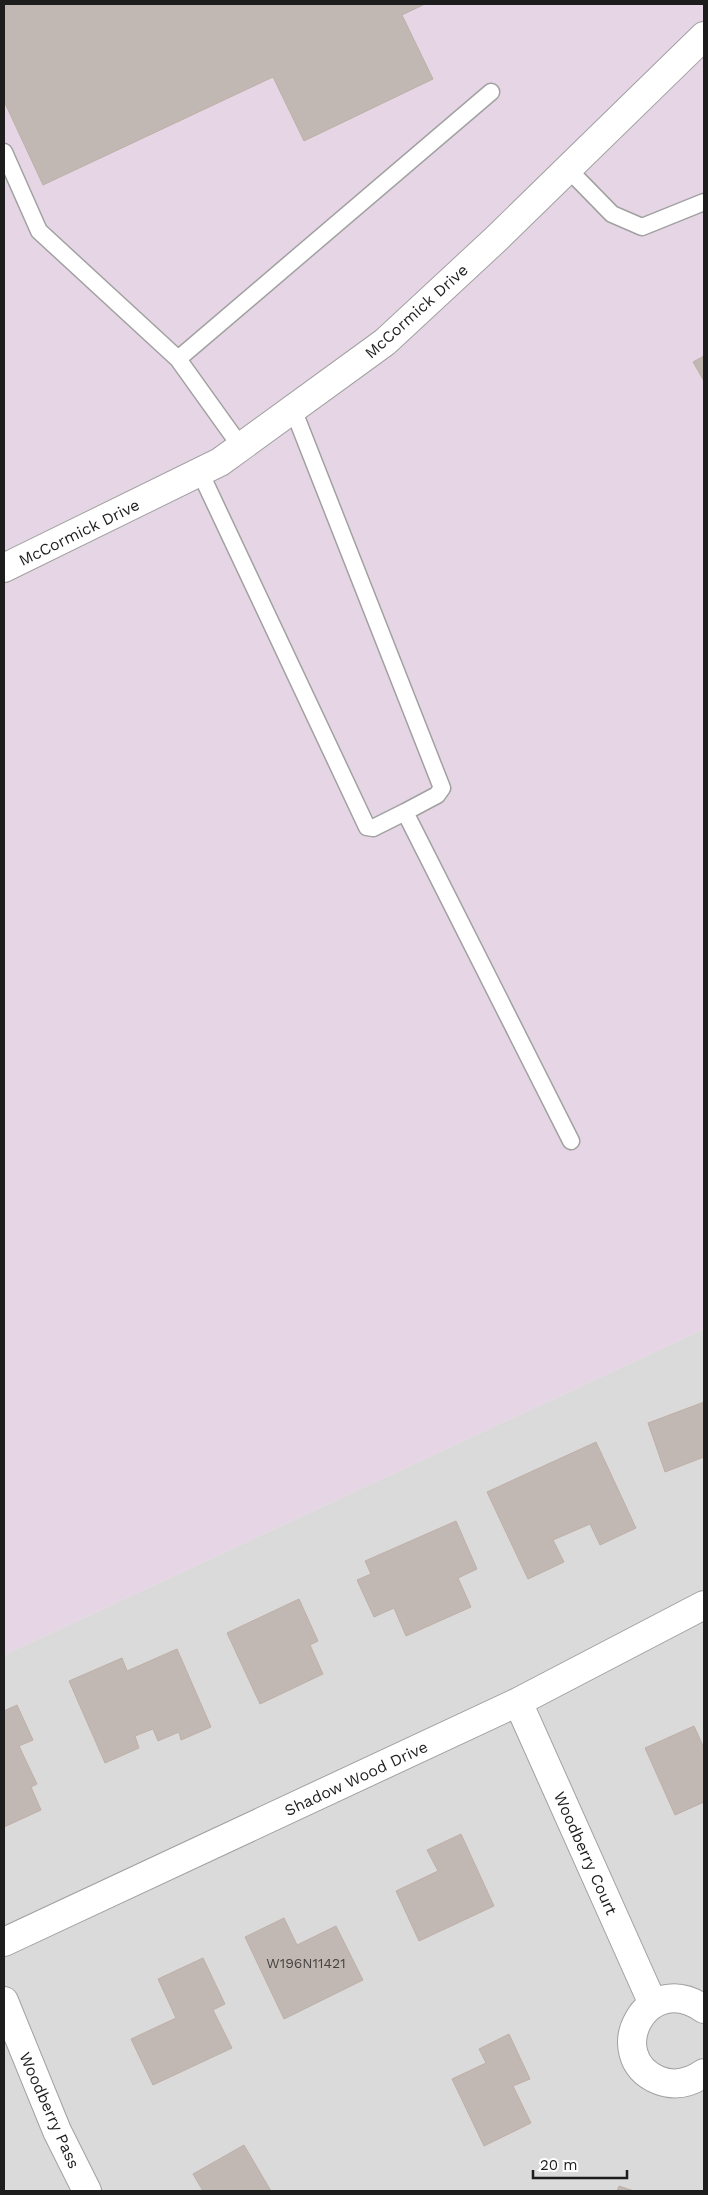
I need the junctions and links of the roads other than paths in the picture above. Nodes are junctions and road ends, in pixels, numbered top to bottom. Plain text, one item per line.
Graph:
1 (704, 36) edge
2 (491, 92) dead end
3 (4, 152) edge
4 (568, 169) junction
5 (704, 202) edge
6 (178, 359) junction
7 (293, 409) junction
8 (241, 447) junction
9 (200, 472) junction
10 (4, 568) edge
11 (404, 812) junction
12 (571, 1141) dead end
13 (704, 1606) edge
14 (518, 1702) junction
15 (4, 1942) edge
16 (4, 2001) edge
17 (653, 2004) junction
18 (704, 2009) edge
19 (704, 2073) edge
20 (87, 2191) edge

1 - 4 street, McCormick Drive
2 - 6 lane
3 - 6 lane
4 - 5 lane
4 - 7 street, McCormick Drive
6 - 8 lane
7 - 8 street, McCormick Drive
7 - 11 lane
8 - 9 street, McCormick Drive
9 - 10 street, McCormick Drive
9 - 11 lane
11 - 12 lane
13 - 14 street, Shadow Wood Drive
14 - 15 street, Shadow Wood Drive
14 - 17 street, Woodberry Court
16 - 20 street, Woodberry Pass
17 - 18 street
17 - 19 street

